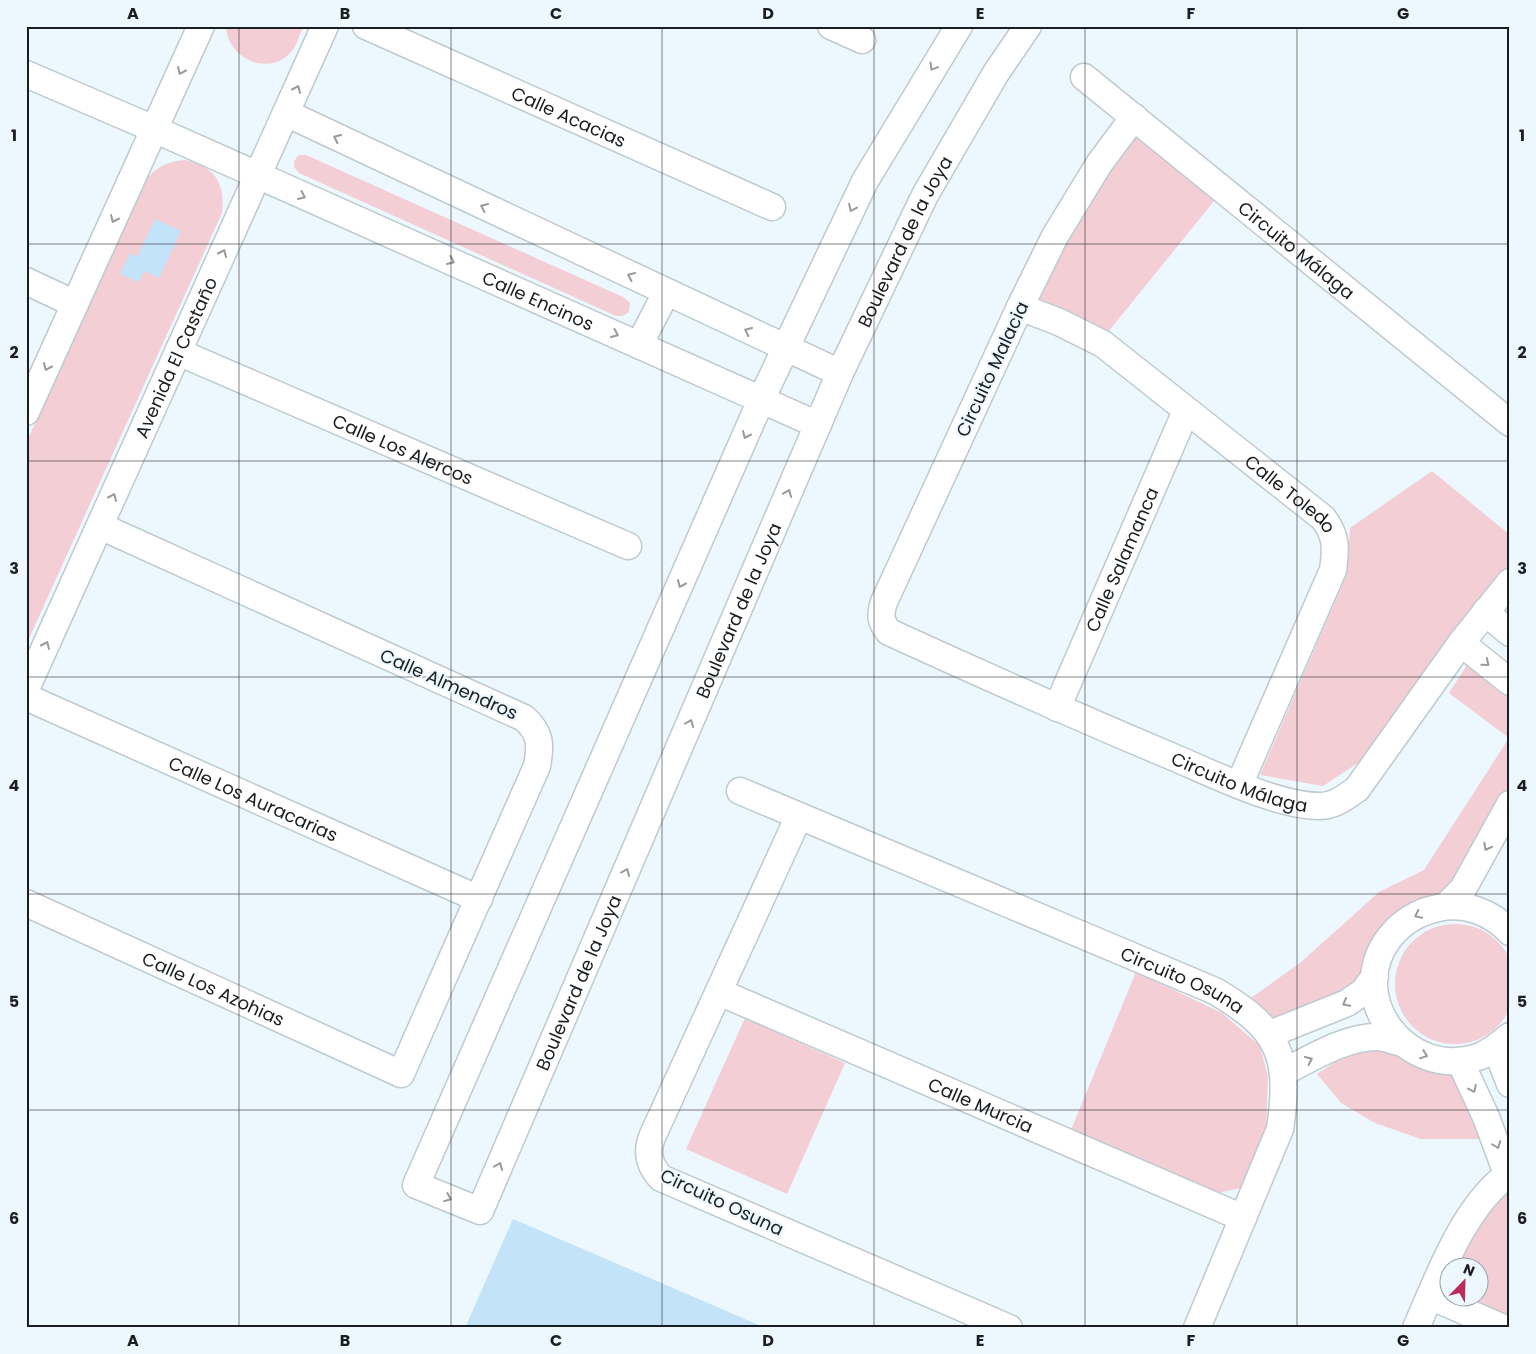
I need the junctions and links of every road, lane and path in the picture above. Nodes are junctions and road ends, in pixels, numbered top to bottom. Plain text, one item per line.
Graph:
1 (201, 26) edge
2 (325, 26) edge
3 (366, 26) edge
4 (831, 26) edge
5 (959, 26) edge
6 (1028, 26) edge
7 (862, 40) dead end
8 (26, 74) edge
9 (1084, 77) dead end
10 (286, 113) junction
11 (1134, 118) junction
12 (154, 129) junction
13 (257, 176) junction
14 (772, 207) dead end
15 (26, 281) edge
16 (666, 293) junction
17 (76, 304) junction
18 (1020, 307) junction
19 (639, 345) junction
20 (786, 348) junction
21 (178, 352) junction
22 (840, 373) junction
23 (762, 400) junction
24 (1186, 411) junction
25 (26, 412) edge
26 (1510, 423) edge
27 (818, 425) junction
28 (100, 526) junction
29 (628, 546) dead end
30 (1510, 582) edge
31 (1485, 612) junction
32 (889, 632) joint
33 (1510, 633) edge
34 (1461, 643) junction
35 (1510, 682) edge
36 (26, 689) edge
37 (26, 697) edge
38 (1057, 708) junction
39 (1239, 785) junction
40 (740, 791) dead end
41 (1510, 804) edge
42 (799, 816) junction
43 (479, 899) junction
44 (26, 903) edge
45 (1446, 906) junction
46 (1507, 920) edge
47 (1375, 976) junction
48 (719, 992) junction
49 (1270, 1034) junction
50 (1402, 1042) junction
51 (1503, 1042) edge
52 (1460, 1061) junction
53 (1284, 1072) junction
54 (401, 1074) joint
55 (1510, 1084) edge
56 (1509, 1173) edge
57 (1244, 1218) junction
58 (1430, 1296) junction
59 (1010, 1328) edge
60 (1197, 1328) edge
61 (1416, 1328) edge
62 (1503, 1328) edge

1 -> 12 street
10 -> 2 street, Avenida El Castaño
3 - 14 street, Calle Acacias
4 - 7 street
5 -> 20 street
6 - 22 street, Boulevard de la Joya
8 - 12 street, Calle Encinos
9 - 11 street, Circuito Málaga
10 - 13 street, Avenida El Castaño
16 -> 10 street
11 - 18 street, Circuito Malacia
11 - 26 street, Circuito Málaga
12 - 13 street, Calle Encinos
12 -> 17 street
13 -> 19 street, Calle Encinos
21 -> 13 street, Avenida El Castaño
15 - 17 street
16 - 19 street
20 -> 16 street
17 -> 25 street
18 - 24 street, Calle Toledo
18 - 32 street, Circuito Malacia
19 - 23 street, Calle Encinos
20 - 22 street
20 - 23 street
28 -> 21 street, Avenida El Castaño
21 - 29 street, Calle Los Alercos
22 - 27 street, Boulevard de la Joya
23 - 27 street, Calle Encinos
23 -> 27 street, Boulevard de la Joya
24 - 38 street, Calle Salamanca
24 - 39 street, Calle Toledo
36 -> 28 street, Avenida El Castaño
28 - 43 street, Calle Almendros
30 - 31 street, Circuito Málaga
31 - 33 street
31 - 34 street, Circuito Málaga
32 - 38 street, Circuito Málaga
34 -> 35 street
34 - 39 street, Circuito Málaga
37 - 43 street, Calle Los Auracarias
38 - 39 street, Circuito Málaga
40 - 42 street, Circuito Osuna
41 -> 45 street
42 - 48 street, Circuito Osuna
42 - 49 street, Circuito Osuna
43 - 54 street, Calle Almendros
44 - 54 street, Calle Los Azohias
45 - 46 street
45 -> 47 street
47 -> 49 street
47 - 50 street
48 - 57 street, Calle Murcia
48 - 59 street, Circuito Osuna
49 - 53 street, Circuito Osuna
50 -> 52 street
53 -> 50 street
51 - 52 street
51 - 55 street
52 -> 56 street
53 - 57 street, Circuito Osuna
56 - 58 street
57 - 60 street, Circuito Osuna
58 - 61 street
58 - 62 street

